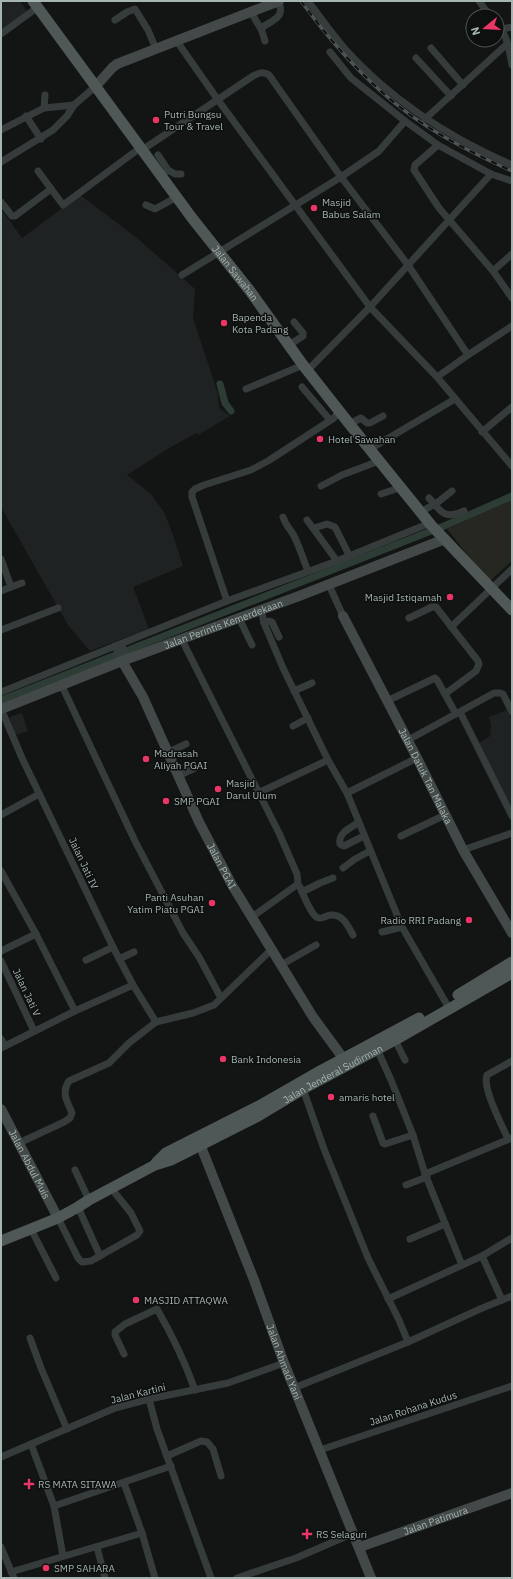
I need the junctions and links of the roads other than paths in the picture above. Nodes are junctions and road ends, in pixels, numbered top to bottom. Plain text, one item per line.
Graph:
1 (279, 1) edge
2 (308, 1) edge
3 (35, 4) edge
4 (251, 12) junction
5 (115, 20) dead end
6 (260, 29) junction
7 (1, 34) edge
8 (176, 40) junction
9 (505, 40) edge
10 (265, 41) dead end
11 (507, 44) junction
12 (431, 48) dead end
13 (156, 49) junction
14 (330, 52) dead end
15 (416, 58) dead end
16 (512, 65) edge
17 (463, 85) junction
18 (96, 86) junction
19 (45, 95) dead end
20 (451, 96) junction
21 (218, 100) junction
22 (74, 105) junction
23 (44, 108) junction
24 (26, 116) junction
25 (425, 119) junction
26 (405, 121) junction
27 (1, 130) edge
28 (41, 139) junction
29 (438, 145) junction
30 (141, 149) junction
31 (158, 155) dead end
32 (1, 162) edge
33 (512, 165) edge
34 (38, 171) dead end
35 (165, 172) junction
36 (180, 174) dead end
37 (491, 174) junction
38 (341, 177) junction
39 (512, 181) edge
40 (51, 189) junction
41 (177, 197) junction
42 (1, 202) edge
43 (146, 205) dead end
44 (295, 205) junction
45 (449, 220) junction
46 (219, 252) junction
47 (512, 254) edge
48 (408, 265) junction
49 (493, 271) junction
50 (182, 275) dead end
51 (512, 298) edge
52 (370, 306) junction
53 (294, 322) dead end
54 (512, 326) edge
55 (290, 346) junction
56 (468, 355) junction
57 (305, 367) junction
58 (437, 377) junction
59 (302, 387) dead end
60 (246, 389) dead end
61 (455, 399) junction
62 (512, 407) edge
63 (339, 411) junction
64 (382, 416) dead end
65 (330, 420) junction
66 (349, 424) junction
67 (482, 432) junction
68 (370, 449) junction
69 (380, 460) junction
70 (512, 466) edge
71 (321, 486) dead end
72 (402, 487) junction
73 (452, 491) dead end
74 (381, 494) dead end
75 (429, 498) dead end
76 (435, 504) junction
77 (464, 511) dead end
78 (421, 512) junction
79 (283, 517) dead end
80 (307, 520) dead end
81 (430, 524) junction
82 (314, 528) junction
83 (444, 537) junction
84 (349, 556) junction
85 (1, 559) edge
86 (337, 561) junction
87 (512, 569) edge
88 (308, 571) junction
89 (22, 583) dead end
90 (329, 585) junction
91 (11, 587) junction
92 (491, 588) junction
93 (1, 591) edge
94 (227, 601) junction
95 (58, 608) dead end
96 (261, 610) junction
97 (512, 610) edge
98 (343, 616) joint
99 (239, 618) junction
100 (409, 618) dead end
101 (264, 623) junction
102 (451, 627) junction
103 (1, 630) edge
104 (278, 637) dead end
105 (182, 640) junction
106 (252, 645) dead end
107 (122, 653) junction
108 (312, 683) dead end
109 (62, 686) junction
110 (294, 691) junction
111 (1, 692) edge
112 (445, 694) junction
113 (387, 701) junction
114 (1, 709) edge
115 (512, 712) edge
116 (458, 713) junction
117 (308, 718) junction
118 (293, 726) dead end
119 (408, 740) junction
120 (186, 744) dead end
121 (168, 752) junction
122 (417, 758) junction
123 (328, 760) junction
124 (195, 768) dead end
125 (178, 776) junction
126 (258, 793) junction
127 (346, 793) junction
128 (39, 794) junction
129 (1, 815) edge
130 (446, 815) junction
131 (512, 816) edge
132 (358, 823) junction
133 (512, 833) edge
134 (364, 836) junction
135 (401, 836) dead end
136 (463, 850) junction
137 (370, 851) junction
138 (343, 868) dead end
139 (1, 871) edge
140 (333, 878) dead end
141 (298, 884) junction
142 (302, 892) junction
143 (390, 910) dead end
144 (252, 917) junction
145 (400, 927) junction
146 (382, 932) dead end
147 (512, 933) edge
148 (36, 934) junction
149 (353, 935) dead end
150 (316, 945) dead end
151 (113, 947) junction
152 (272, 949) junction
153 (1, 951) edge
154 (134, 952) dead end
155 (119, 959) junction
156 (86, 960) dead end
157 (1, 961) edge
158 (512, 962) edge
159 (281, 965) junction
160 (511, 976) edge
161 (133, 986) junction
162 (221, 998) junction
163 (446, 1003) junction
164 (75, 1011) junction
165 (156, 1022) junction
166 (34, 1031) junction
167 (1, 1039) edge
168 (395, 1040) junction
169 (3, 1047) edge
170 (376, 1049) junction
171 (343, 1058) junction
172 (405, 1060) dead end
173 (512, 1061) edge
174 (303, 1089) junction
175 (1, 1109) edge
176 (373, 1116) dead end
177 (414, 1135) junction
178 (510, 1138) edge
179 (199, 1141) junction
180 (19, 1143) junction
181 (75, 1170) dead end
182 (426, 1175) junction
183 (406, 1185) dead end
184 (111, 1188) junction
185 (89, 1200) junction
186 (78, 1208) junction
187 (58, 1218) junction
188 (445, 1224) junction
189 (31, 1229) junction
190 (512, 1238) edge
191 (410, 1239) dead end
192 (1, 1241) edge
193 (100, 1256) junction
194 (482, 1256) junction
195 (462, 1265) junction
196 (56, 1278) dead end
197 (512, 1296) edge
198 (388, 1299) junction
199 (502, 1300) junction
200 (30, 1338) dead end
201 (408, 1342) junction
202 (124, 1354) dead end
203 (284, 1362) junction
204 (512, 1386) edge
205 (294, 1388) junction
206 (196, 1390) junction
207 (149, 1399) junction
208 (67, 1428) junction
209 (31, 1444) junction
210 (320, 1450) junction
211 (167, 1456) junction
212 (1, 1457) edge
213 (171, 1466) junction
214 (222, 1476) dead end
215 (124, 1483) junction
216 (512, 1493) edge
217 (54, 1506) junction
218 (142, 1533) junction
219 (354, 1533) junction
220 (1, 1547) edge
221 (97, 1547) junction
222 (360, 1547) junction
223 (63, 1556) junction
224 (13, 1575) edge
225 (240, 1577) edge
226 (105, 1578) edge
227 (155, 1578) edge
228 (211, 1578) edge
229 (371, 1578) edge

1 - 4 street
1 - 6 street
2 - 25 street
3 - 7 street
3 - 18 main road, Jalan Sawahan
4 - 6 street
4 - 8 street
5 - 13 street
6 - 10 street
8 - 13 street
8 - 21 street
9 - 11 street
11 - 16 street
11 - 17 street
12 - 17 street
13 - 18 street
14 - 26 street
15 - 20 street
17 - 20 street
18 - 22 street
18 - 30 main road, Jalan Sawahan
19 - 23 street
20 - 25 street
21 - 30 street
21 - 38 street
21 - 44 street
22 - 23 street
22 - 28 street
23 - 24 street
24 - 27 street
24 - 28 street
25 - 33 street
26 - 29 street
26 - 38 street
28 - 32 street
29 - 37 street
29 - 45 street
30 - 35 main road, Jalan Sawahan
30 - 40 street
31 - 35 street
34 - 40 street
35 - 36 street
35 - 41 main road, Jalan Sawahan
37 - 39 street
37 - 45 street
38 - 44 street
38 - 48 street
40 - 42 street
41 - 43 street
41 - 46 main road, Jalan Sawahan
44 - 46 street
44 - 52 street
45 - 48 street
45 - 49 street
46 - 50 street
46 - 55 main road, Jalan Sawahan
47 - 49 street
48 - 52 street
48 - 56 street
49 - 51 street
52 - 57 street
52 - 58 street
53 - 55 street
54 - 56 street
55 - 57 main road, Jalan Sawahan
56 - 58 street
57 - 60 street
57 - 63 main road, Jalan Sawahan
58 - 61 street
59 - 65 street
61 - 67 street
61 - 68 street
62 - 67 street
63 - 65 street
63 - 66 main road, Jalan Sawahan
64 - 66 street
65 - 94 street
66 - 68 main road, Jalan Sawahan
67 - 70 street
68 - 69 main road, Jalan Sawahan
69 - 71 street
69 - 72 main road, Jalan Sawahan
72 - 74 street
72 - 78 main road, Jalan Sawahan
73 - 76 street
75 - 76 street
76 - 77 street
76 - 78 street
78 - 81 main road, Jalan Sawahan
79 - 88 street
80 - 82 street
81 - 83 main road, Jalan Sawahan
81 - 84 street
82 - 84 street
82 - 86 street
83 - 90 street, Jalan Perintis Kemerdekaan
83 - 92 main road, Jalan Sawahan
84 - 86 street
85 - 91 street
86 - 88 street
87 - 92 street
88 - 94 street
89 - 91 street
90 - 96 street, Jalan Perintis Kemerdekaan
90 - 98 street
91 - 93 street
92 - 97 main road, Jalan Sawahan
92 - 102 street
94 - 107 street
95 - 103 street
96 - 99 street, Jalan Perintis Kemerdekaan
96 - 101 street
98 - 113 street, Jalan Datuk Tan Malaka
99 - 105 street, Jalan Perintis Kemerdekaan
99 - 106 street
100 - 102 street
101 - 104 street
101 - 110 street
102 - 112 street
105 - 107 street, Jalan Perintis Kemerdekaan
105 - 126 street
107 - 109 street, Jalan Perintis Kemerdekaan
107 - 111 street
107 - 121 street, Jalan PGAI
108 - 110 street
109 - 114 street, Jalan Perintis Kemerdekaan
109 - 162 street
110 - 117 street
112 - 113 street
112 - 116 street
113 - 119 street, Jalan Datuk Tan Malaka
114 - 128 street, Jalan Jati IV
115 - 116 street
116 - 119 street
116 - 131 street
117 - 118 street
117 - 123 street
119 - 122 street, Jalan Datuk Tan Malaka
120 - 121 street
121 - 125 street, Jalan PGAI
122 - 127 street
122 - 130 street, Jalan Datuk Tan Malaka
123 - 126 street
123 - 127 street
124 - 125 street
125 - 144 street, Jalan PGAI
126 - 141 street
127 - 132 street
128 - 129 street
128 - 151 street, Jalan Jati IV
130 - 135 street
130 - 136 street, Jalan Datuk Tan Malaka
132 - 134 street
132 - 134 street
133 - 136 street
134 - 137 street
136 - 147 street, Jalan Datuk Tan Malaka
137 - 138 street
137 - 145 street
139 - 148 street
140 - 142 street
141 - 142 street
141 - 144 street
142 - 149 street
143 - 145 street
144 - 152 street, Jalan PGAI
145 - 146 street
145 - 163 street
148 - 153 street
148 - 164 street
150 - 159 street
151 - 155 street, Jalan Jati IV
151 - 156 street
152 - 159 street, Jalan PGAI
152 - 162 street
154 - 155 street
155 - 161 street, Jalan Jati IV
157 - 166 street, Jalan Jati V
158 - 163 main road
159 - 171 street, Jalan PGAI
160 - 168 main road, Jalan Jenderal Sudirman
161 - 164 street
161 - 165 street, Jalan Jati IV
162 - 165 street
163 - 171 main road
164 - 166 street
165 - 180 street
166 - 169 street
167 - 169 street
168 - 170 main road, Jalan Jenderal Sudirman
168 - 172 street
170 - 174 main road, Jalan Jenderal Sudirman
170 - 177 street
171 - 179 main road
173 - 178 street
174 - 179 main road, Jalan Jenderal Sudirman
174 - 198 street
175 - 180 street, Jalan Abdul Muis
176 - 177 street
177 - 182 street
178 - 182 street
179 - 184 main road, Jalan Jenderal Sudirman
179 - 203 street, Jalan Ahmad Yani
180 - 187 street, Jalan Abdul Muis
181 - 185 street
182 - 183 street
182 - 188 street
184 - 185 main road, Jalan Jenderal Sudirman
184 - 193 street
185 - 186 main road, Jalan Jenderal Sudirman
186 - 187 main road, Jalan Jenderal Sudirman
186 - 193 street
187 - 189 main road, Jalan Jenderal Sudirman
187 - 193 street
188 - 191 street
188 - 195 street
189 - 192 main road, Jalan Jenderal Sudirman
189 - 196 street
190 - 194 street
194 - 195 street
194 - 199 street
195 - 198 street
197 - 199 street
198 - 201 street
199 - 201 street
200 - 208 street
201 - 205 street
202 - 206 street
203 - 205 street, Jalan Ahmad Yani
203 - 206 street, Jalan Kartini
204 - 210 street, Jalan Rohana Kudus
205 - 210 street, Jalan Ahmad Yani
206 - 207 street, Jalan Kartini
207 - 208 street, Jalan Kartini
207 - 211 street
208 - 209 street, Jalan Kartini
209 - 212 street, Jalan Kartini
209 - 217 street
210 - 219 street, Jalan Ahmad Yani
211 - 213 street
211 - 214 street
213 - 215 street
213 - 228 street
215 - 217 street
215 - 218 street
216 - 222 street, Jalan Patimura
217 - 223 street
218 - 221 street
218 - 227 street
219 - 222 street, Jalan Ahmad Yani
219 - 225 street
220 - 224 street
221 - 223 street
221 - 226 street
222 - 229 street, Jalan Ahmad Yani
223 - 224 street

